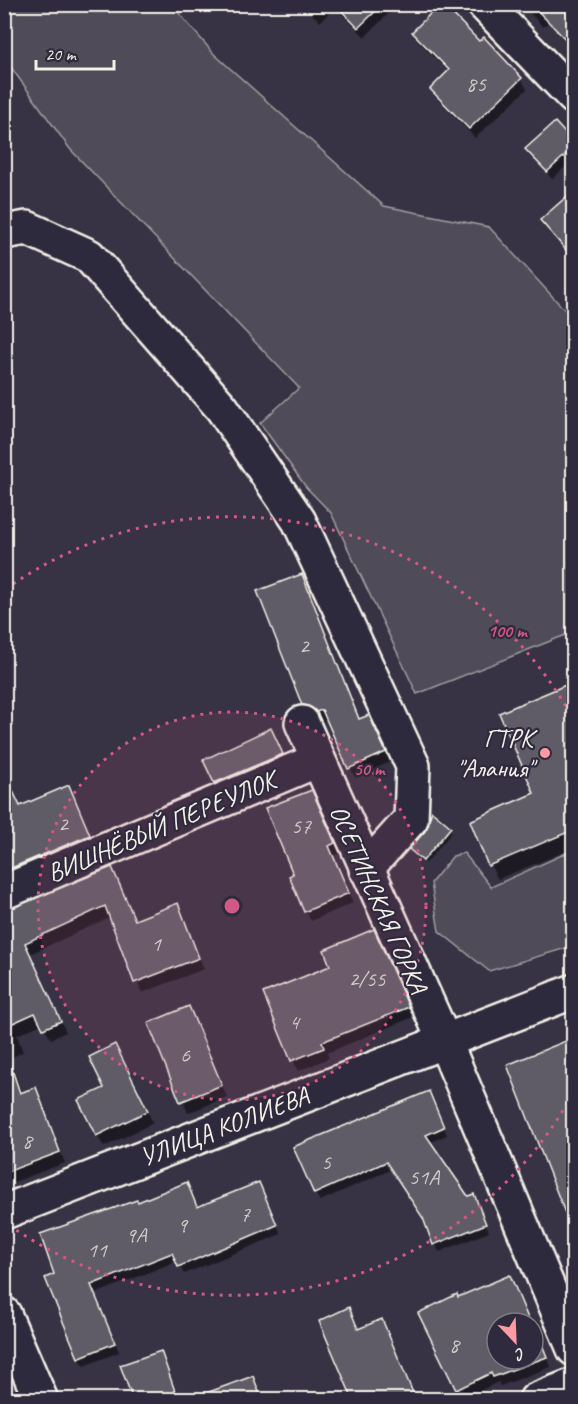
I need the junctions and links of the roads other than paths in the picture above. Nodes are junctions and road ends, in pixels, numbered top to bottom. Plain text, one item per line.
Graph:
1 (484, 4) edge
2 (573, 97) edge
3 (4, 232) edge
4 (302, 723) dead end
5 (318, 760) junction
6 (366, 869) junction
7 (4, 892) edge
8 (573, 991) edge
9 (444, 1040) junction
10 (4, 1212) edge
11 (4, 1314) edge
12 (573, 1349) edge
13 (573, 1385) edge
14 (41, 1400) edge
15 (536, 1400) edge

1 - 2 street
3 - 6 street
4 - 5 street, ОСЕТИНСКАЯ ГОРКА
5 - 6 street, ОСЕТИНСКАЯ ГОРКА
5 - 7 street, ВИШНЁВЫЙ ПЕРЕУЛОК
6 - 9 street, ОСЕТИНСКАЯ ГОРКА
8 - 9 street, УЛИЦА КОЛИЕВА
9 - 10 street, УЛИЦА КОЛИЕВА
9 - 12 street, ОСЕТИНСКАЯ ГОРКА
11 - 14 street
13 - 15 street

